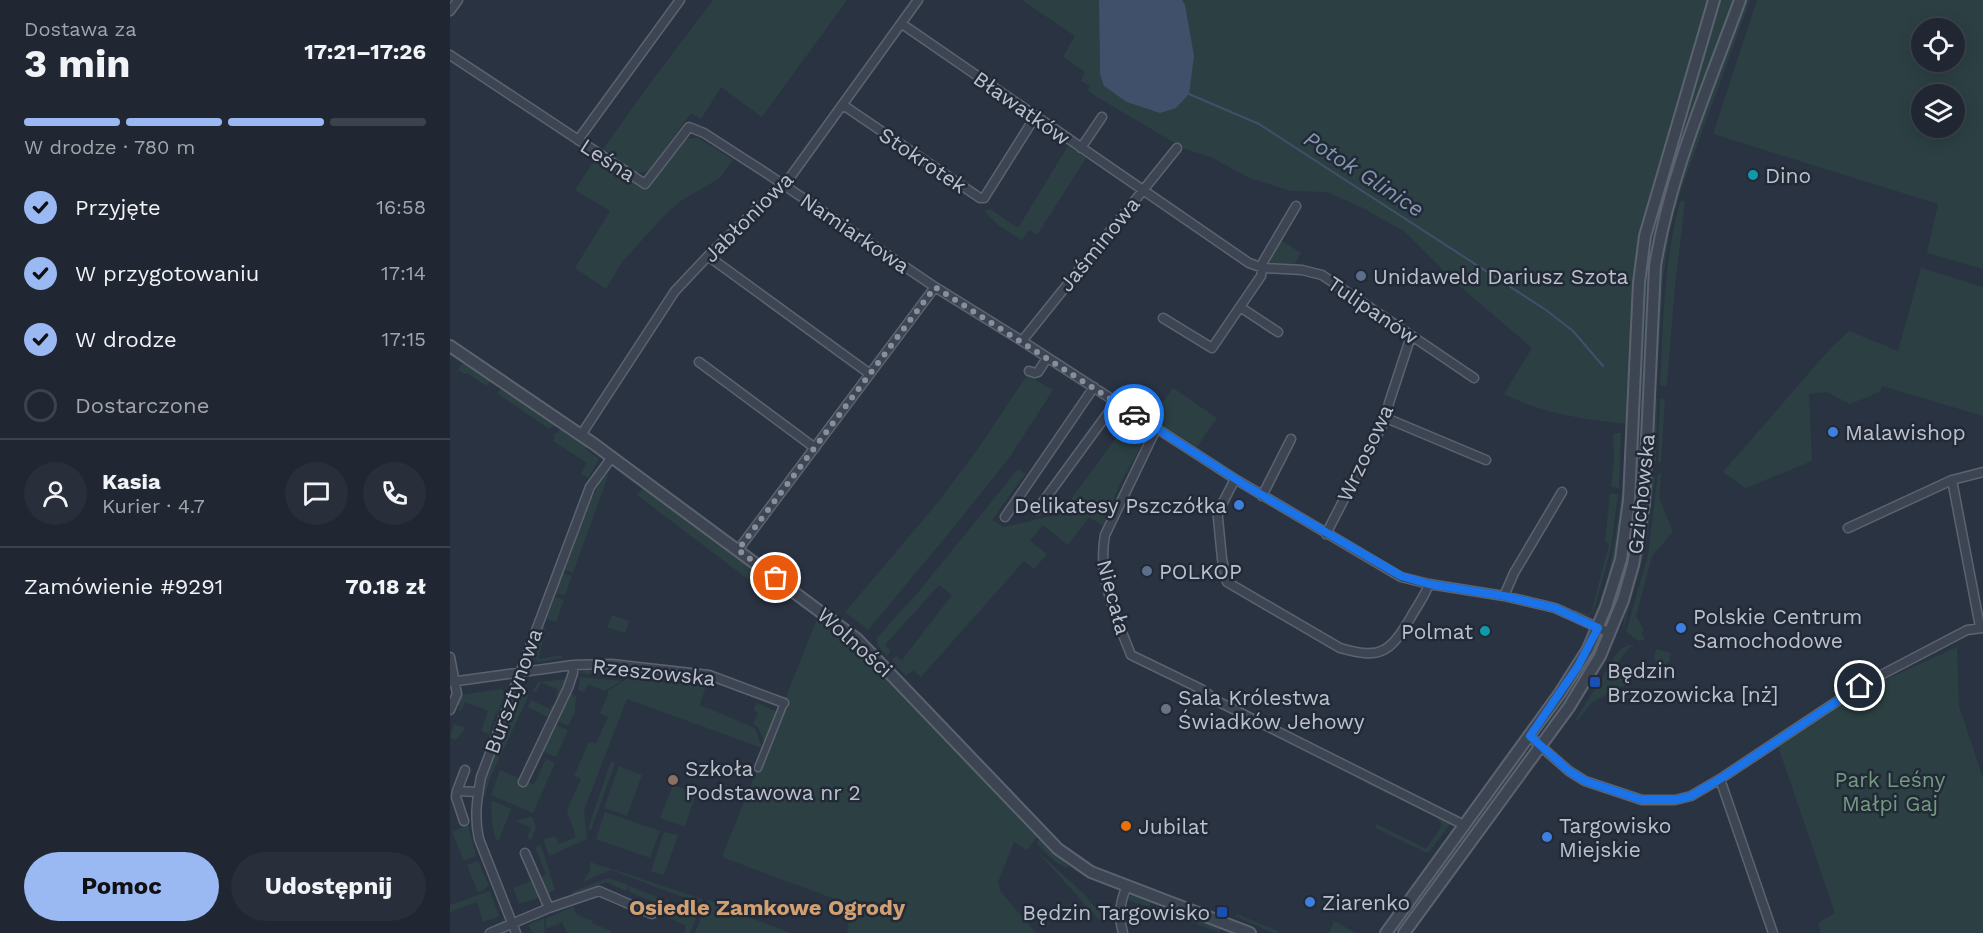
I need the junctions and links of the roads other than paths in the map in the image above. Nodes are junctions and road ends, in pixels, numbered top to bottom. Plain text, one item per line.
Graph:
1 (458, 0) edge
2 (680, 0) edge
3 (918, 0) edge
4 (1714, 0) edge
5 (1740, 0) edge
6 (450, 10) edge
7 (902, 24) junction
8 (450, 55) edge
9 (843, 105) junction
10 (1035, 117) junction
11 (1102, 117) dead end
12 (578, 140) junction
13 (1081, 148) junction
14 (1178, 148) dead end
15 (782, 185) junction
16 (1143, 191) junction
17 (1296, 206) dead end
18 (708, 256) junction
19 (1263, 268) junction
20 (935, 287) junction
21 (1240, 307) junction
22 (1163, 318) dead end
23 (1278, 332) dead end
24 (1411, 336) junction
25 (1022, 341) junction
26 (450, 346) edge
27 (1047, 358) junction
28 (699, 362) dead end
29 (1029, 371) dead end
30 (870, 374) junction
31 (1474, 378) dead end
32 (1094, 387) junction
33 (1116, 402) junction
34 (1386, 418) junction
35 (1156, 429) junction
36 (581, 435) junction
37 (1292, 439) dead end
38 (815, 448) junction
39 (612, 457) junction
40 (1486, 460) dead end
41 (1983, 471) edge
42 (1235, 479) junction
43 (1952, 480) junction
44 (1562, 492) dead end
45 (1262, 496) junction
46 (1037, 510) dead end
47 (1005, 517) dead end
48 (1848, 528) dead end
49 (1326, 534) junction
50 (738, 550) junction
51 (1429, 584) junction
52 (1504, 596) junction
53 (1982, 627) edge
54 (1598, 628) junction
55 (1610, 633) junction
56 (450, 657) edge
57 (573, 665) junction
58 (520, 672) junction
59 (453, 682) edge
60 (784, 703) joint
61 (450, 710) edge
62 (1530, 736) junction
63 (1541, 745) junction
64 (758, 768) dead end
65 (465, 770) dead end
66 (1720, 779) junction
67 (524, 782) dead end
68 (457, 791) junction
69 (478, 792) junction
70 (464, 820) dead end
71 (1464, 825) junction
72 (525, 853) dead end
73 (1127, 886) junction
74 (549, 908) junction
75 (652, 914) dead end
76 (514, 929) edge
77 (492, 933) edge
78 (1123, 933) edge
79 (1250, 933) edge
80 (1386, 933) edge
81 (1404, 933) edge
82 (1773, 933) edge

1 - 6 street
2 - 12 street
3 - 7 street, Jabłoniowa
4 - 54 street, Gzichowska
5 - 55 street, Gzichowska
7 - 9 street, Jabłoniowa
7 - 10 street, Bławatków
8 - 12 street, Leśna
9 - 10 street, Stokrotek
9 - 15 street, Jabłoniowa
10 - 13 street, Bławatków
11 - 13 street
12 - 15 street, Leśna
13 - 16 street, Bławatków
14 - 16 street, Jaśminowa
15 - 18 street, Jabłoniowa
15 - 20 street, Namiarkowa
16 - 19 street, Tulipanów
16 - 25 street, Jaśminowa
17 - 19 street
18 - 30 street
18 - 36 street, Jabłoniowa
19 - 21 street
19 - 24 street, Tulipanów
20 - 25 street, Namiarkowa
20 - 30 street
21 - 22 street
21 - 23 street
24 - 31 street, Tulipanów
24 - 34 street, Wrzosowa
25 - 27 street, Namiarkowa
26 - 36 street, Wolności
27 - 29 street
27 - 32 street, Namiarkowa
28 - 38 street
30 - 38 street
32 - 33 street, Namiarkowa
32 - 47 street
33 - 35 street, Namiarkowa
33 - 46 street
34 - 40 street
34 - 49 street, Wrzosowa
35 - 42 street, Namiarkowa
35 - 71 street, Niecała
36 - 39 street, Wolności
37 - 45 street
38 - 50 street
39 - 50 street, Wolności
39 - 58 street, Bursztynowa
41 - 43 street
42 - 45 street, Namiarkowa
42 - 51 street
43 - 48 street
43 - 53 street
44 - 52 street
45 - 49 street, Namiarkowa
49 - 51 street, Namiarkowa
50 - 73 street, Wolności
51 - 52 street, Namiarkowa
52 - 54 street, Namiarkowa
53 - 66 street
54 - 55 street, Namiarkowa
54 - 62 street, Gzichowska
55 - 63 street, Gzichowska
56 - 59 street
57 - 58 street, Rzeszowska
57 - 60 street, Rzeszowska
57 - 67 street
58 - 59 street, Rzeszowska
58 - 69 street, Bursztynowa
59 - 61 street
60 - 64 street
62 - 63 street
62 - 71 street, Gzichowska
63 - 66 street
63 - 81 street, Gzichowska
65 - 68 street
66 - 82 street
68 - 69 street
68 - 70 street
69 - 76 street, Bursztynowa
71 - 80 street, Gzichowska
72 - 74 street
73 - 78 street
73 - 79 street, Wolności
74 - 75 street
74 - 76 street
76 - 77 street

